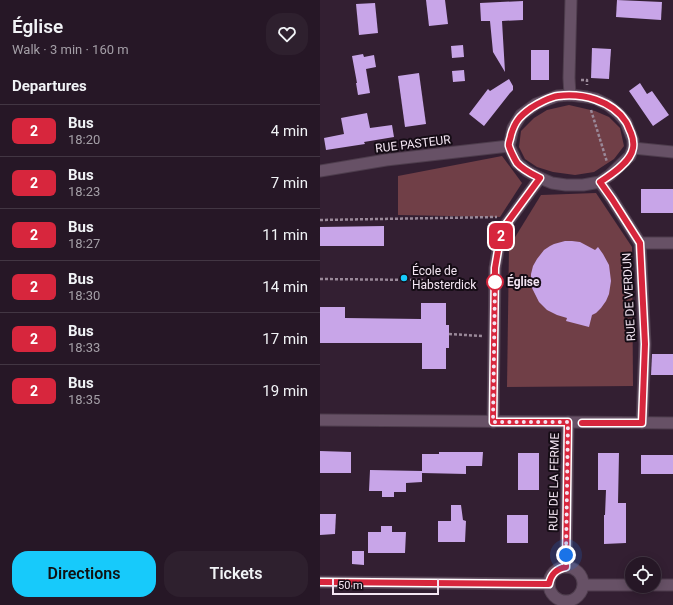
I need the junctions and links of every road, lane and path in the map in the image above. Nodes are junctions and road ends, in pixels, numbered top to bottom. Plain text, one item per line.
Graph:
1 (571, 0) edge
2 (569, 78) junction
3 (570, 95) junction
4 (587, 97) junction
5 (509, 146) junction
6 (633, 148) junction
7 (673, 152) edge
8 (320, 171) edge
9 (610, 175) junction
10 (540, 178) junction
11 (600, 182) junction
12 (512, 217) junction
13 (320, 220) edge
14 (640, 243) junction
15 (673, 243) edge
16 (320, 279) edge
17 (424, 280) dead end
18 (449, 334) dead end
19 (494, 334) junction
20 (320, 420) edge
21 (493, 422) junction
22 (568, 422) junction
23 (642, 423) junction
24 (673, 423) edge
25 (566, 567) junction
26 (320, 582) edge
27 (549, 584) junction
28 (584, 585) junction
29 (625, 585) edge
30 (661, 585) edge
31 (673, 585) edge
32 (566, 603) edge

1 - 2 street
2 - 3 street
2 - 4 path
3 - 4 street
3 - 5 street
4 - 6 street
4 - 9 path
5 - 8 street, RUE PASTEUR
5 - 10 street
6 - 7 street
6 - 9 street
9 - 11 street
10 - 11 street
10 - 12 street
11 - 14 street, RUE DE VERDUN
12 - 13 path
12 - 19 street
14 - 15 street
14 - 23 street, RUE DE VERDUN
16 - 17 path
18 - 19 path
19 - 21 street
20 - 21 street
21 - 22 street
22 - 23 street
22 - 25 street, RUE DE LA FERME
23 - 24 street
25 - 27 street
25 - 28 street
26 - 27 street
27 - 32 street
28 - 29 street
28 - 32 street
30 - 31 street

